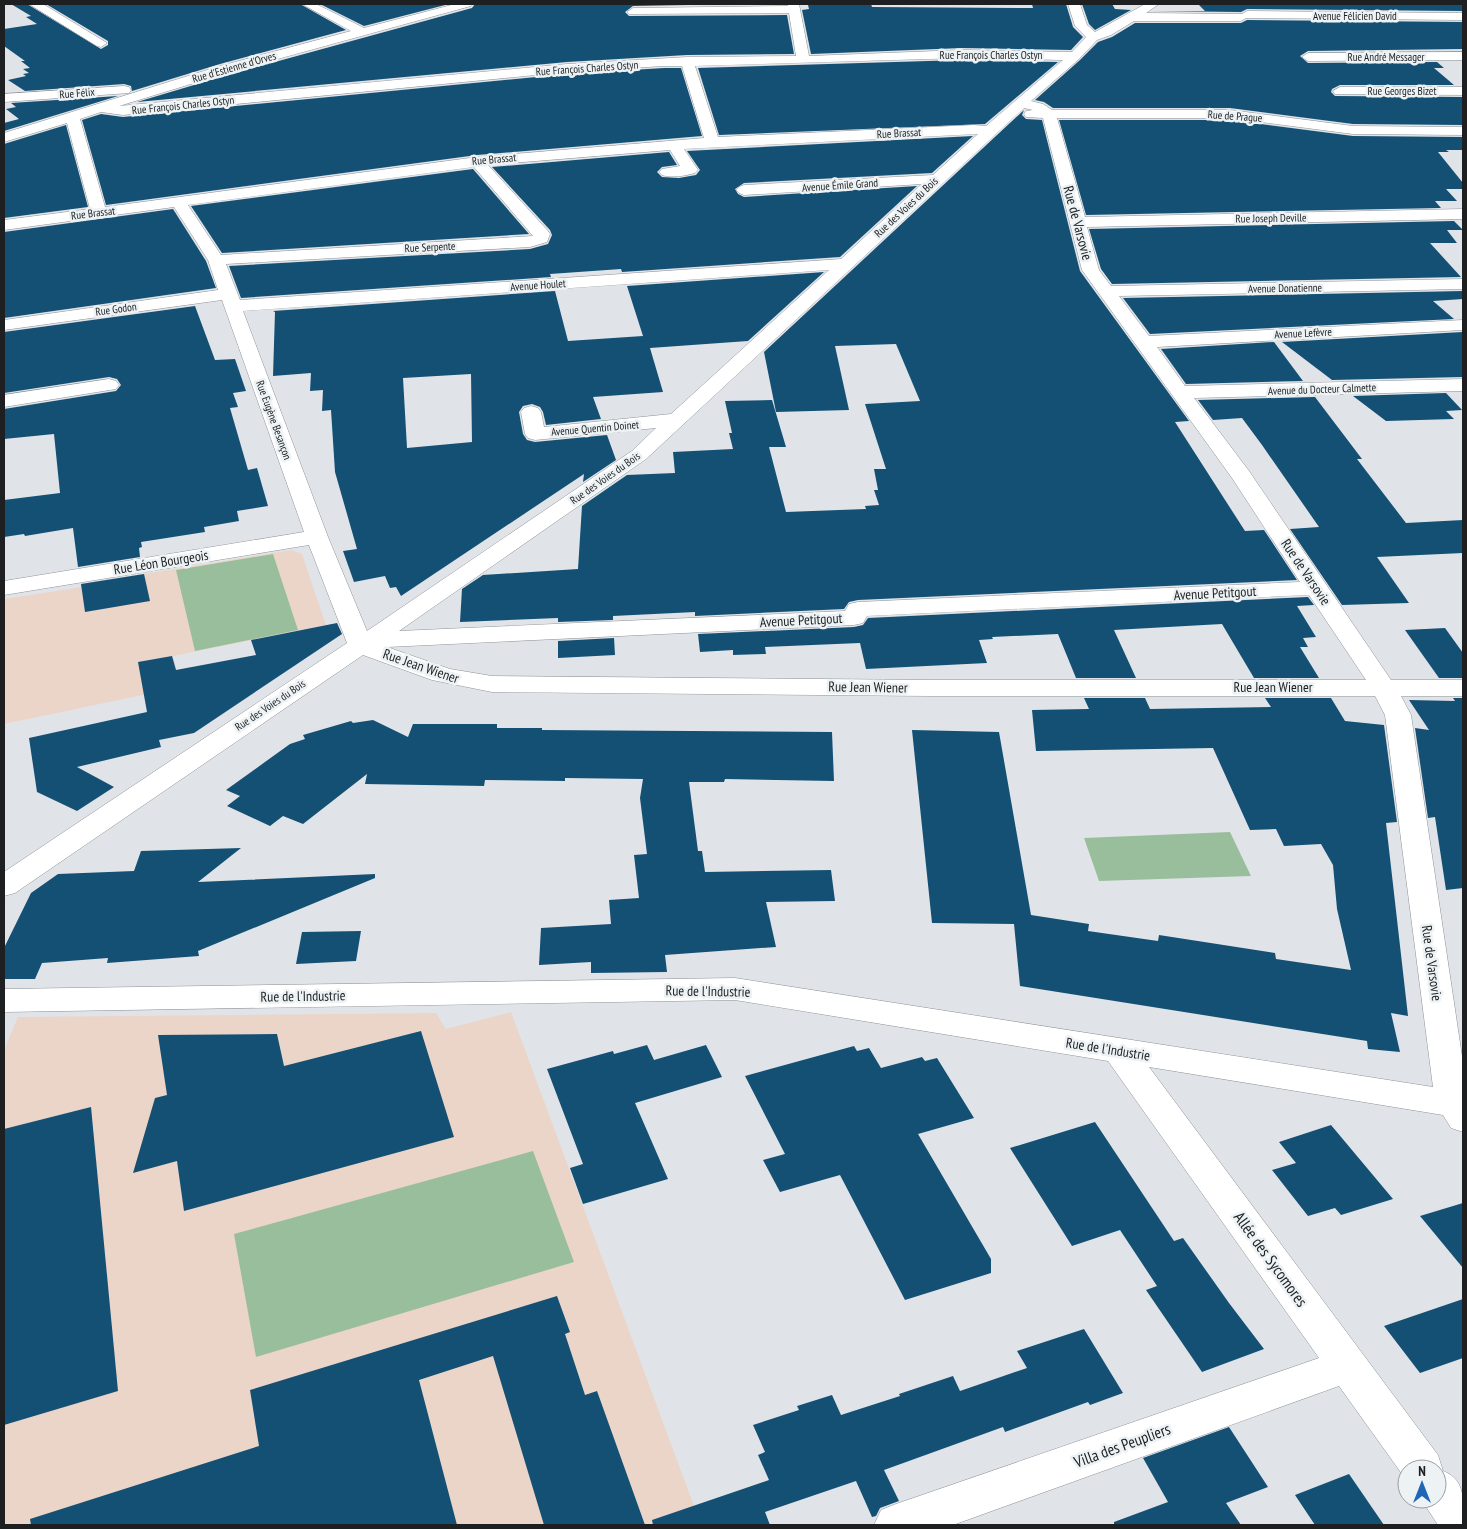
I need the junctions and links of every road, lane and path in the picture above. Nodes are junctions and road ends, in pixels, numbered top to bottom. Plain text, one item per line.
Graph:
1 (35, 4) edge
2 (308, 4) edge
3 (467, 4) edge
4 (1074, 4) edge
5 (1153, 4) edge
6 (1404, 4) edge
7 (794, 6) edge
8 (633, 12) dead end
9 (1420, 16) junction
10 (1463, 16) edge
11 (1131, 17) junction
12 (1434, 28) dead end
13 (362, 32) junction
14 (1093, 37) junction
15 (101, 43) dead end
16 (1075, 56) junction
17 (1463, 56) edge
18 (1308, 57) dead end
19 (1384, 57) junction
20 (803, 60) junction
21 (687, 61) junction
22 (1397, 68) dead end
23 (1410, 80) dead end
24 (1340, 91) dead end
25 (1424, 91) junction
26 (1463, 91) edge
27 (150, 92) junction
28 (4, 98) edge
29 (1021, 103) junction
30 (1437, 103) dead end
31 (100, 108) junction
32 (1007, 114) junction
33 (1049, 114) junction
34 (72, 117) junction
35 (1461, 126) edge
36 (988, 131) junction
37 (4, 138) edge
38 (712, 142) junction
39 (674, 145) junction
40 (477, 161) junction
41 (667, 172) dead end
42 (937, 179) junction
43 (744, 190) dead end
44 (178, 201) junction
45 (99, 212) junction
46 (1463, 214) edge
47 (1078, 222) junction
48 (4, 225) edge
49 (216, 260) junction
50 (843, 264) junction
51 (1463, 284) edge
52 (1106, 291) junction
53 (230, 300) junction
54 (4, 324) edge
55 (1463, 325) edge
56 (1143, 342) junction
57 (108, 385) dead end
58 (1463, 385) edge
59 (1181, 392) junction
60 (4, 401) edge
61 (531, 412) dead end
62 (676, 420) junction
63 (317, 537) junction
64 (4, 588) edge
65 (1316, 588) junction
66 (365, 642) junction
67 (1383, 687) junction
68 (1463, 688) edge
69 (6, 884) edge
70 (4, 1001) edge
71 (1118, 1050) junction
72 (1461, 1110) edge
73 (1348, 1365) junction
74 (1417, 1459) edge
75 (1447, 1502) edge
76 (1463, 1524) edge
77 (896, 1525) edge

1 - 15 street
2 - 13 street
3 - 13 street, Rue d'Estienne d'Orves
4 - 14 street
5 - 11 street, Rue des Voies du Bois
6 - 9 street
7 - 8 street
7 - 20 street
9 - 10 street, Avenue Félicien David
9 - 11 street, Avenue Félicien David
9 - 12 street
11 - 14 street, Rue des Voies du Bois
13 - 27 street, Rue d'Estienne d'Orves
14 - 16 street, Rue des Voies du Bois
16 - 20 street, Rue François Charles Ostyn
16 - 29 street, Rue des Voies du Bois
17 - 19 street, Rue André Messager
18 - 19 street, Rue André Messager
19 - 22 street
20 - 21 street, Rue François Charles Ostyn
21 - 31 street, Rue François Charles Ostyn
21 - 38 street
23 - 25 street
24 - 25 street, Rue Georges Bizet
25 - 26 street, Rue Georges Bizet
25 - 30 street
27 - 28 street, Rue Félix
27 - 31 street, Rue d'Estienne d'Orves
29 - 32 street, Rue des Voies du Bois
29 - 33 street
31 - 34 street, Rue d'Estienne d'Orves
32 - 33 street, Rue de Prague
32 - 36 street, Rue des Voies du Bois
33 - 35 street, Rue de Prague
33 - 47 street, Rue de Varsovie
34 - 37 street, Rue d'Estienne d'Orves
34 - 45 street
36 - 38 street, Rue Brassat
36 - 42 street, Rue des Voies du Bois
38 - 39 street, Rue Brassat
39 - 40 street, Rue Brassat
39 - 41 street
40 - 44 street, Rue Brassat
40 - 49 street, Rue Serpente
42 - 43 street, Avenue Émile Grand
42 - 50 street, Rue des Voies du Bois
44 - 45 street, Rue Brassat
44 - 49 street, Rue Eugène Besançon
45 - 48 street, Rue Brassat
46 - 47 street, Rue Joseph Deville
47 - 52 street, Rue de Varsovie
49 - 53 street, Rue Eugène Besançon
50 - 53 street, Avenue Houlet
50 - 62 street, Rue des Voies du Bois
51 - 52 street, Avenue Donatienne
52 - 56 street, Rue de Varsovie
53 - 54 street, Rue Godon
53 - 63 street, Rue Eugène Besançon
55 - 56 street, Avenue Lefèvre
56 - 59 street, Rue de Varsovie
57 - 60 street
58 - 59 street, Avenue du Docteur Calmette
59 - 65 street, Rue de Varsovie
61 - 62 street, Avenue Quentin Doinet
62 - 66 street, Rue des Voies du Bois
63 - 64 street, Rue Léon Bourgeois
63 - 66 street, Rue Eugène Besançon
65 - 66 street, Avenue Petitgout
65 - 67 street, Rue de Varsovie
66 - 67 street, Rue Jean Wiener
66 - 69 street, Rue des Voies du Bois
67 - 68 street, Rue Jean Wiener
67 - 72 street, Rue de Varsovie
70 - 71 street, Rue de l'Industrie
71 - 72 street, Rue de l'Industrie
71 - 73 street, Allée des Sycomores
73 - 74 street, Allée des Sycomores
73 - 77 street, Villa des Peupliers
75 - 76 street

